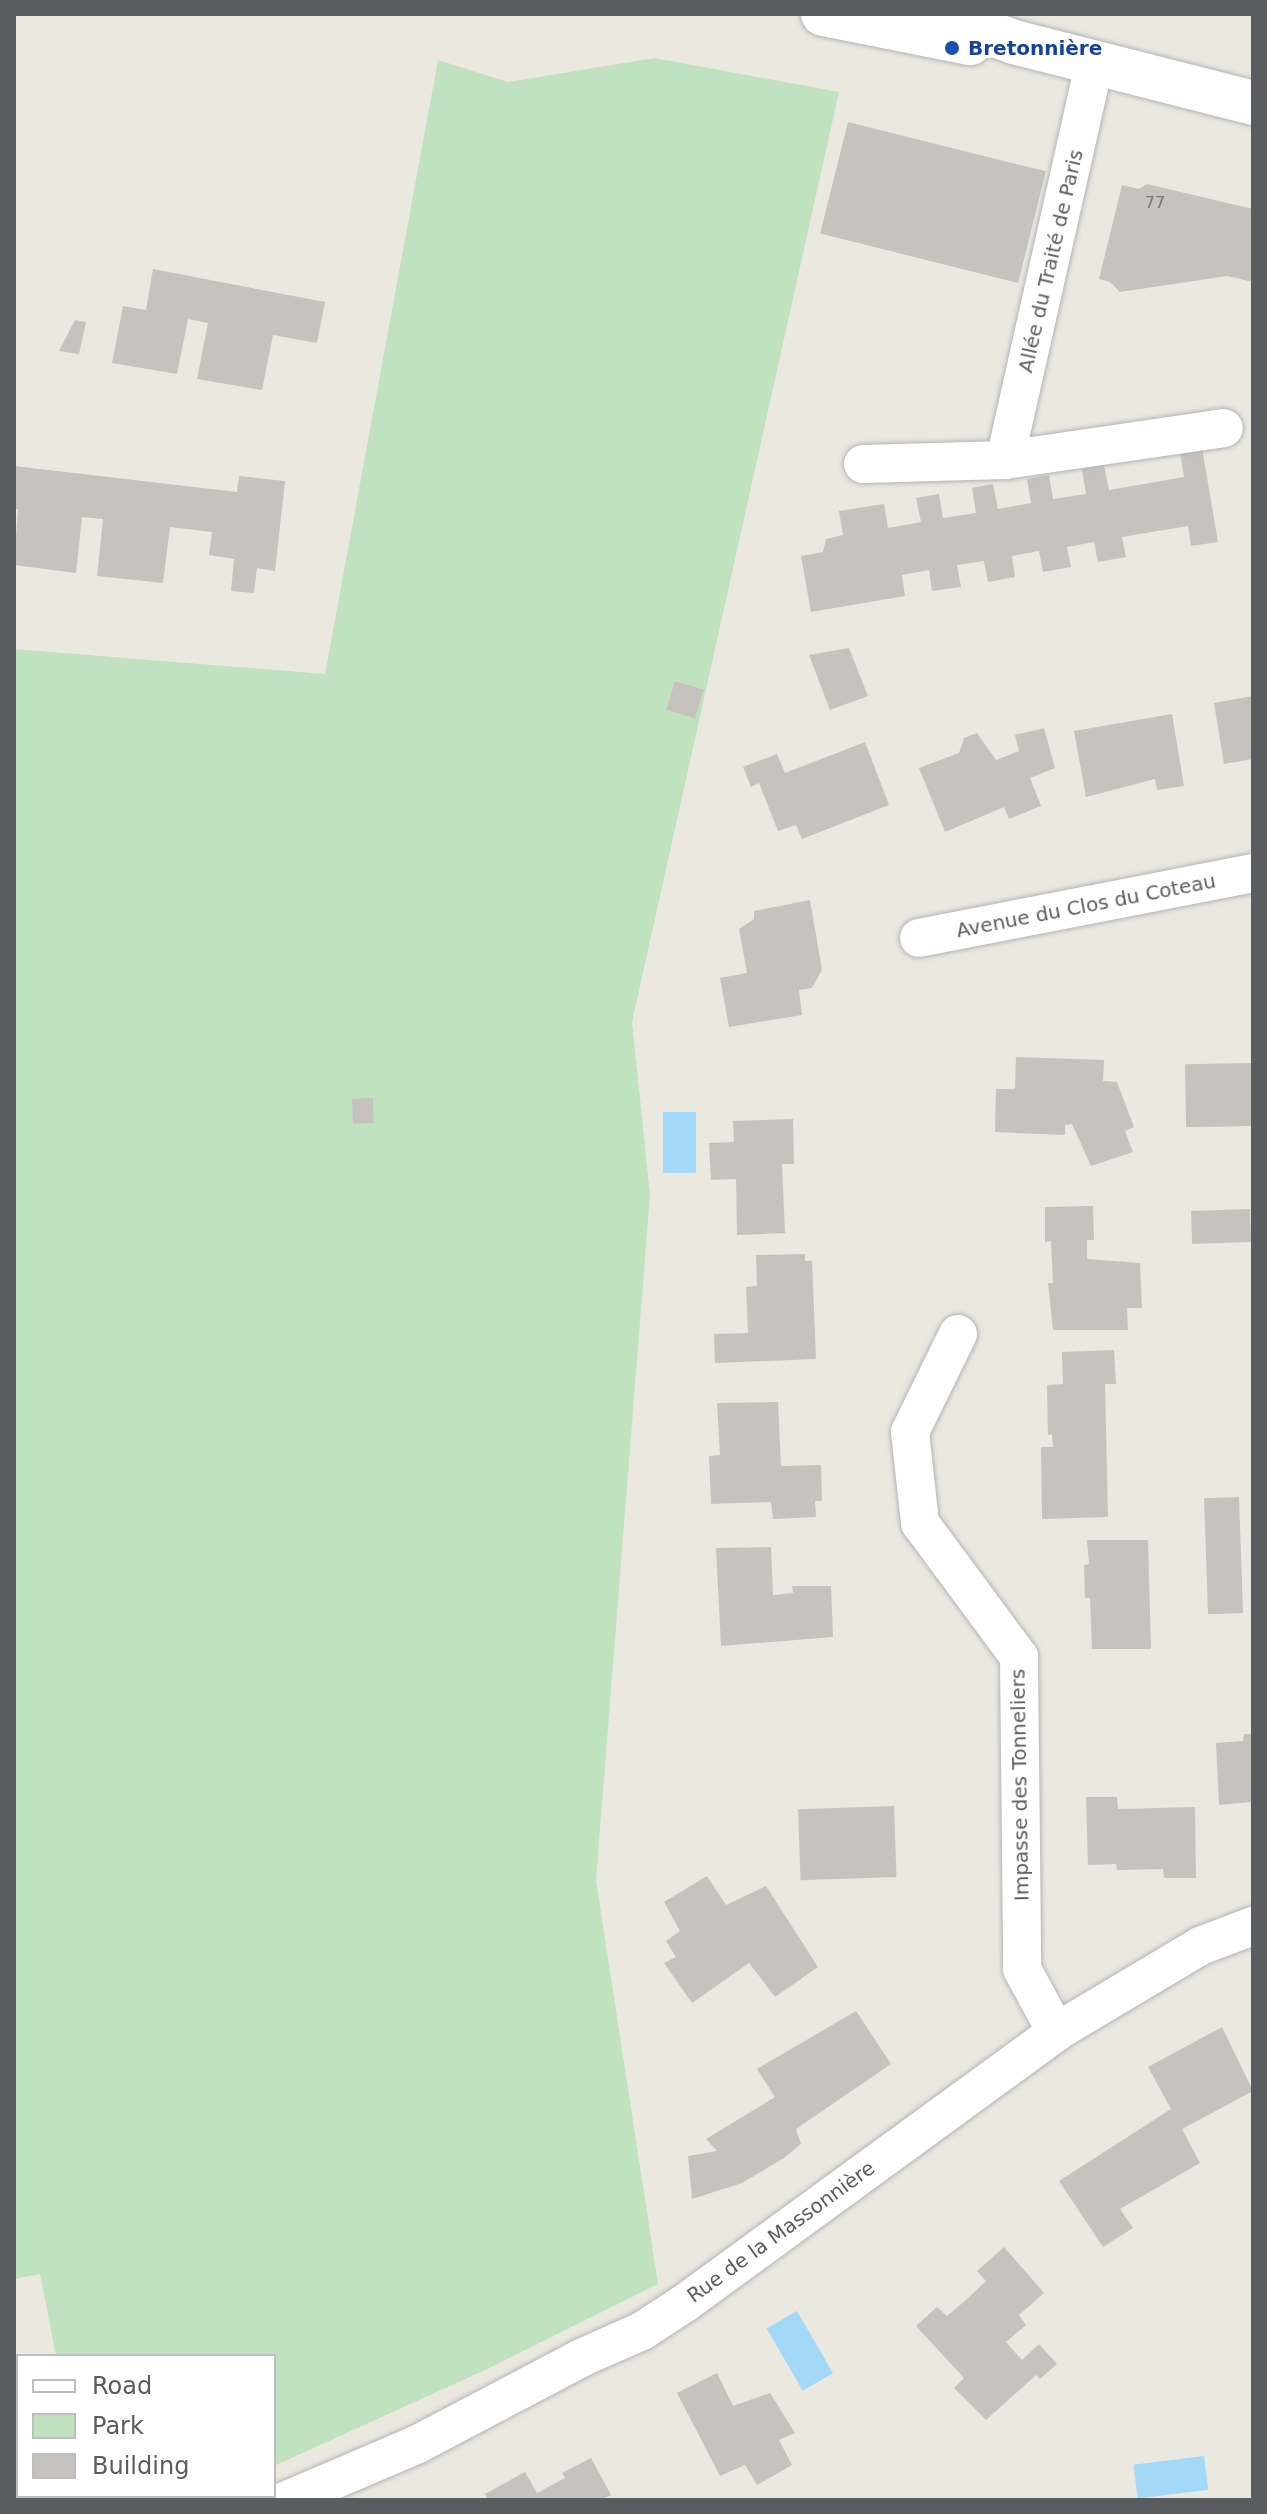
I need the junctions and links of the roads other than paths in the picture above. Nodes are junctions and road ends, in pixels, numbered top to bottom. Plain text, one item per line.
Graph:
1 (823, 14) edge
2 (936, 14) edge
3 (1014, 42) junction
4 (1095, 62) junction
5 (1253, 103) edge
6 (1224, 428) dead end
7 (1005, 460) junction
8 (863, 464) dead end
9 (1253, 873) edge
10 (919, 938) dead end
11 (958, 1334) dead end
12 (1253, 1926) edge
13 (1056, 2032) junction
14 (287, 2500) edge

1 - 3 street
2 - 3 street
3 - 4 street
4 - 5 street
4 - 7 street, Allée du Traité de Paris
6 - 7 street
7 - 8 street
9 - 10 street, Avenue du Clos du Coteau
11 - 13 street, Impasse des Tonneliers
12 - 13 street, Rue de la Massonnière
13 - 14 street, Rue de la Massonnière

